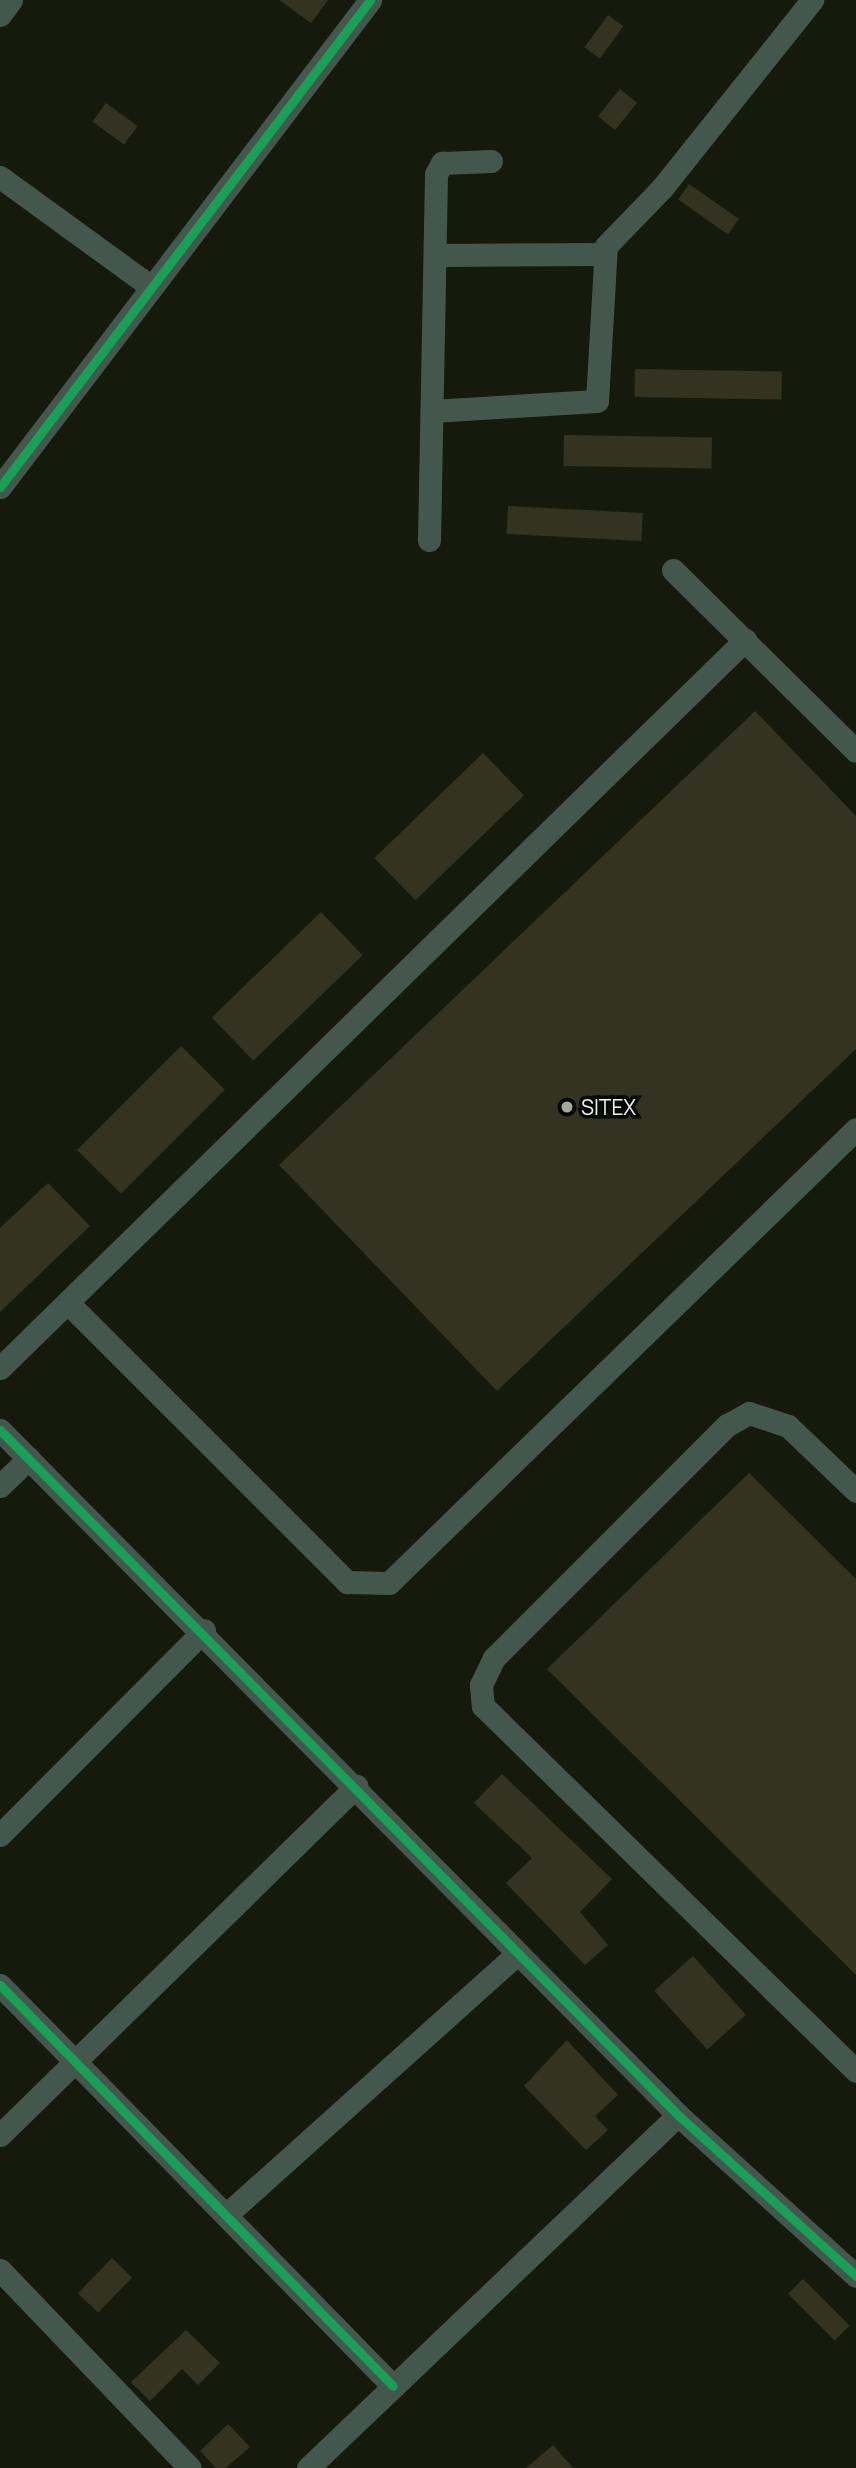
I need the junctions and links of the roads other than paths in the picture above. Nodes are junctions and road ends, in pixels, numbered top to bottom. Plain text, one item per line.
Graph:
1 (11, 0) edge
2 (370, 0) edge
3 (812, 0) edge
4 (0, 15) edge
5 (491, 161) dead end
6 (0, 177) edge
7 (604, 254) junction
8 (435, 255) junction
9 (150, 286) junction
10 (432, 411) junction
11 (0, 488) edge
12 (429, 540) dead end
13 (673, 570) dead end
14 (745, 640) junction
15 (856, 751) edge
16 (856, 1129) edge
17 (68, 1303) junction
18 (0, 1368) edge
19 (0, 1430) edge
20 (29, 1458) junction
21 (0, 1486) edge
22 (856, 1492) edge
23 (204, 1630) junction
24 (357, 1786) junction
25 (0, 1835) edge
26 (518, 1953) junction
27 (0, 1984) edge
28 (76, 2062) junction
29 (856, 2071) edge
30 (678, 2115) junction
31 (0, 2135) edge
32 (226, 2215) junction
33 (0, 2270) edge
34 (856, 2276) edge
35 (393, 2386) junction
36 (190, 2468) edge
37 (307, 2468) edge

1 - 4 street
2 - 9 street
3 - 7 street
5 - 8 street
6 - 9 street
7 - 8 street
7 - 10 street
8 - 10 street
9 - 11 street
10 - 12 street
13 - 14 street
14 - 15 street
14 - 17 street
16 - 17 street
17 - 18 street
19 - 20 street
20 - 21 street
20 - 23 street
22 - 29 street
23 - 24 street
23 - 25 street
24 - 26 street
24 - 28 street
26 - 30 street
26 - 32 street
27 - 28 street
28 - 31 street
28 - 32 street
30 - 34 street
30 - 35 street
32 - 35 street
33 - 36 street
35 - 37 street

